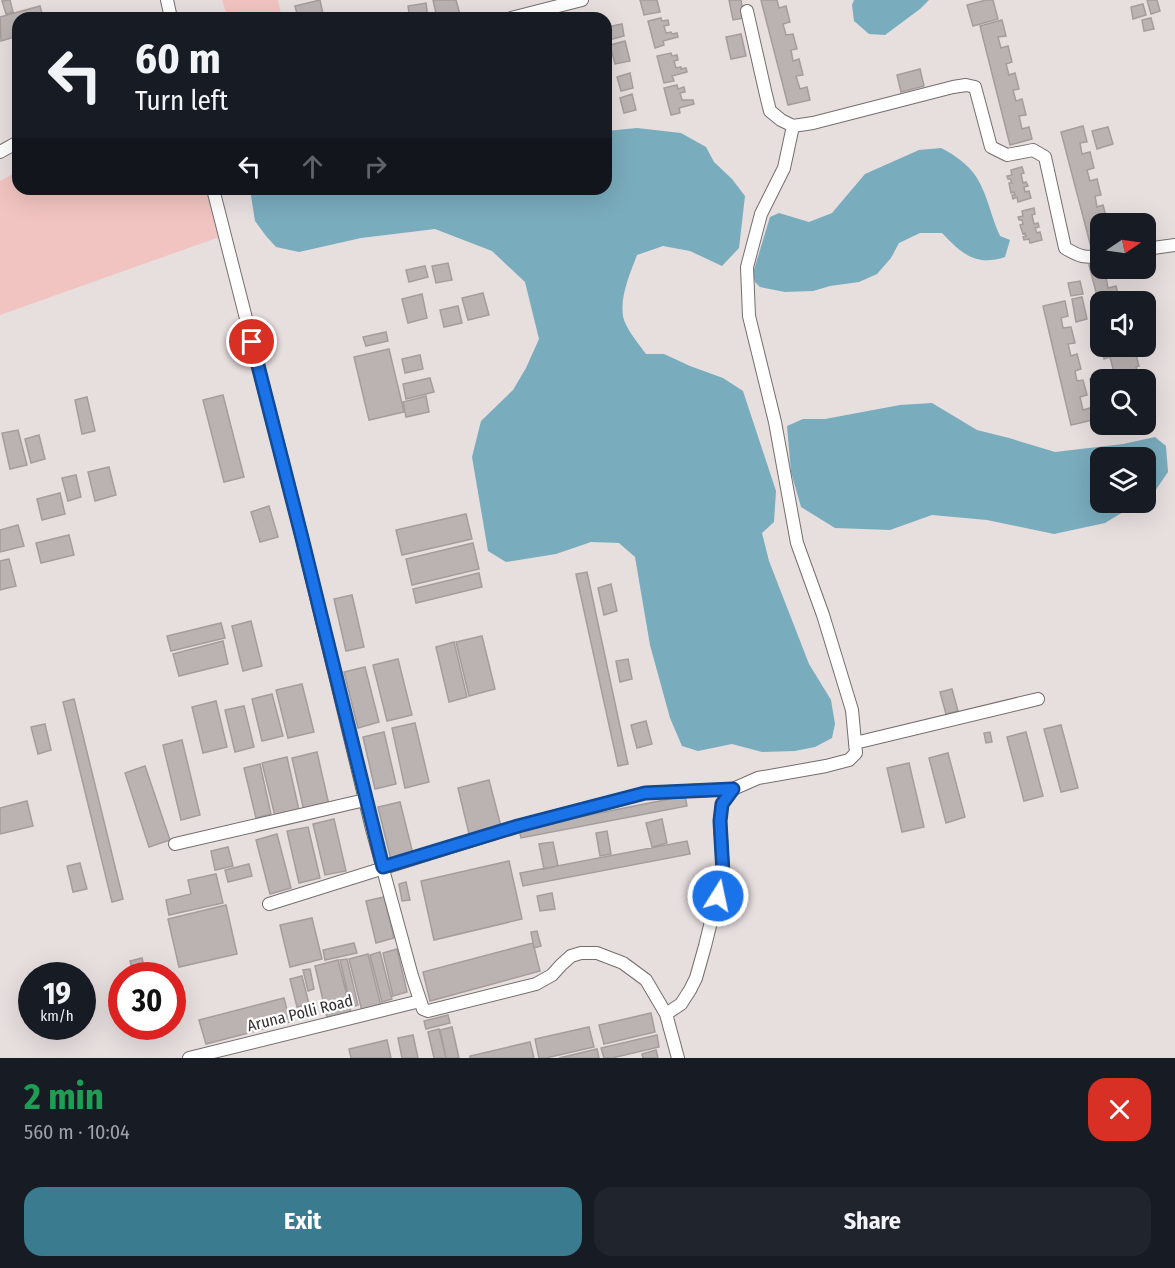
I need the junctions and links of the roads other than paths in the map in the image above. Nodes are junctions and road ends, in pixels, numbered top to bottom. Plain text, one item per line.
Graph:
1 (582, 0) edge
2 (747, 11) dead end
3 (535, 12) edge
4 (793, 126) junction
5 (215, 195) edge
6 (1175, 245) edge
7 (1156, 248) edge
8 (1090, 257) edge
9 (1038, 699) dead end
10 (855, 743) junction
11 (733, 789) junction
12 (365, 800) junction
13 (175, 844) dead end
14 (383, 867) junction
15 (269, 904) dead end
16 (420, 1001) junction
17 (666, 1014) junction
18 (189, 1058) edge
19 (678, 1058) edge

1 - 3 street
2 - 4 street
4 - 8 street
4 - 10 street
5 - 12 street
6 - 7 street
9 - 10 street
10 - 11 street
11 - 14 street
11 - 17 street
12 - 13 street
12 - 14 street
14 - 15 street
14 - 16 street
16 - 17 street
16 - 18 street, Aruna Polli Road
17 - 19 street

